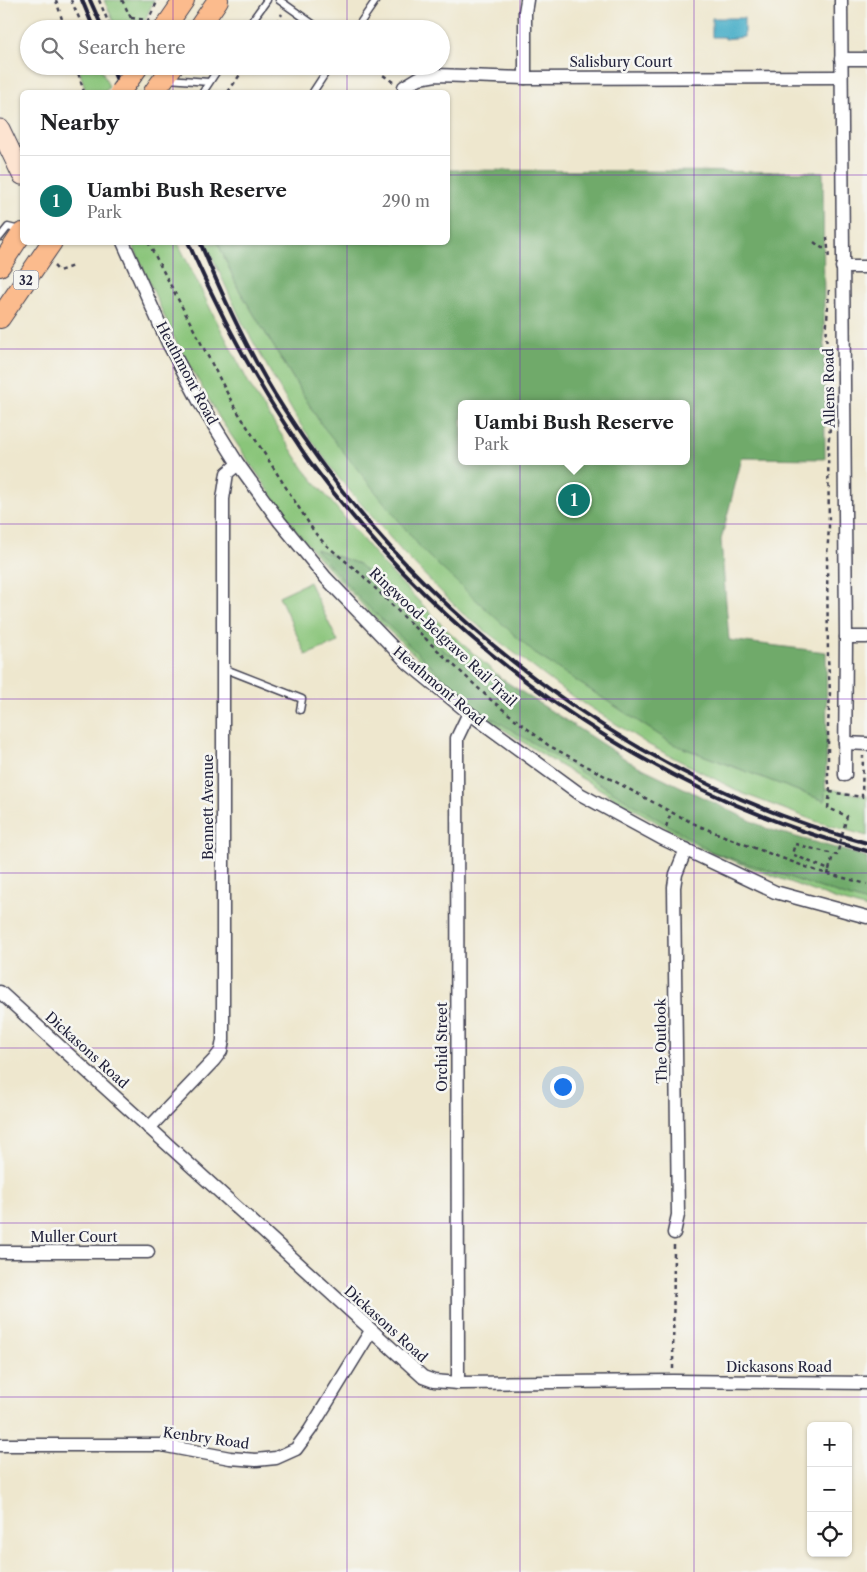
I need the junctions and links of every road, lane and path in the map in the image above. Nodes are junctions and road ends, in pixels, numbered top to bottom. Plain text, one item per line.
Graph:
1 (56, 0) edge
2 (71, 0) edge
3 (99, 0) edge
4 (122, 0) edge
5 (158, 0) edge
6 (184, 0) edge
7 (218, 0) edge
8 (267, 0) edge
9 (279, 0) edge
10 (376, 0) edge
11 (527, 0) edge
12 (841, 0) edge
13 (131, 18) joint
14 (62, 20) edge
15 (80, 20) edge
16 (108, 20) edge
17 (139, 20) edge
18 (156, 20) edge
19 (161, 20) edge
20 (204, 20) edge
21 (253, 20) edge
22 (307, 20) edge
23 (362, 20) edge
24 (841, 59) junction
25 (867, 59) edge
26 (79, 75) edge
27 (132, 75) edge
28 (214, 75) edge
29 (240, 75) edge
30 (324, 75) edge
31 (382, 75) edge
32 (841, 77) junction
33 (525, 78) junction
34 (164, 79) edge
35 (209, 82) junction
36 (404, 87) joint
37 (83, 90) edge
38 (121, 90) edge
39 (204, 90) edge
40 (229, 90) edge
41 (314, 90) edge
42 (0, 129) edge
43 (20, 164) edge
44 (20, 231) edge
45 (20, 235) edge
46 (0, 237) edge
47 (827, 237) dead end
48 (814, 242) dead end
49 (50, 245) edge
50 (124, 245) edge
51 (150, 245) edge
52 (828, 248) junction
53 (829, 262) dead end
54 (0, 266) edge
55 (54, 266) dead end
56 (73, 266) dead end
57 (842, 267) junction
58 (867, 267) edge
59 (830, 283) dead end
60 (0, 318) edge
61 (830, 383) dead end
62 (830, 424) dead end
63 (238, 464) junction
64 (846, 637) junction
65 (867, 637) edge
66 (223, 668) junction
67 (300, 710) dead end
68 (469, 713) junction
69 (845, 743) junction
70 (865, 744) edge
71 (845, 775) dead end
72 (830, 792) junction
73 (686, 849) junction
74 (833, 854) junction
75 (829, 870) junction
76 (828, 874) junction
77 (867, 884) edge
78 (867, 917) edge
79 (0, 992) edge
80 (149, 1128) junction
81 (674, 1233) joint
82 (0, 1252) edge
83 (148, 1252) dead end
84 (371, 1331) junction
85 (673, 1381) junction
86 (458, 1383) junction
87 (867, 1383) edge
88 (0, 1445) edge

1 - 14 path
2 - 15 path
3 - 16 path
4 - 13 path
5 - 18 path
6 - 19 main road
7 - 20 main road
8 - 21 lane
9 - 22 lane
10 - 23 lane
11 - 33 street
12 - 24 street, Allens Road
13 - 17 path
24 - 25 street
24 - 32 street, Allens Road
26 - 37 path
27 - 38 main road, bridge
28 - 35 lane
29 - 40 path
30 - 41 lane
31 - 36 path
32 - 33 street, Salisbury Court
32 - 57 street, Allens Road
33 - 36 street, Salisbury Court
34 - 35 lane
35 - 39 lane
42 - 43 street
44 - 46 lane
45 - 54 main road, 32
47 - 52 path
48 - 52 path
49 - 60 main road, 32
50 - 63 street, Heathmont Road
51 - 76 path, Ringwood-Belgrave Rail Trail
52 - 53 path
55 - 56 path
57 - 58 street
57 - 64 street, Allens Road
59 - 61 path
62 - 72 path
63 - 66 street, Bennett Avenue
63 - 68 street, Heathmont Road
64 - 65 street
64 - 69 street, Allens Road
66 - 67 lane
66 - 80 street, Bennett Avenue
68 - 73 street, Heathmont Road
68 - 86 street, Orchid Street
69 - 70 street
69 - 71 street, Allens Road
70 - 72 path
72 - 74 path
73 - 78 street, Heathmont Road
73 - 81 street, The Outlook
74 - 75 path
74 - 75 path
75 - 76 path
76 - 77 path, Ringwood-Belgrave Rail Trail
79 - 80 street, Dickasons Road
80 - 84 street, Dickasons Road
81 - 85 path
82 - 83 street, Muller Court
84 - 86 street, Dickasons Road
84 - 88 street, Kenbry Road
85 - 86 street, Dickasons Road
85 - 87 street, Dickasons Road

